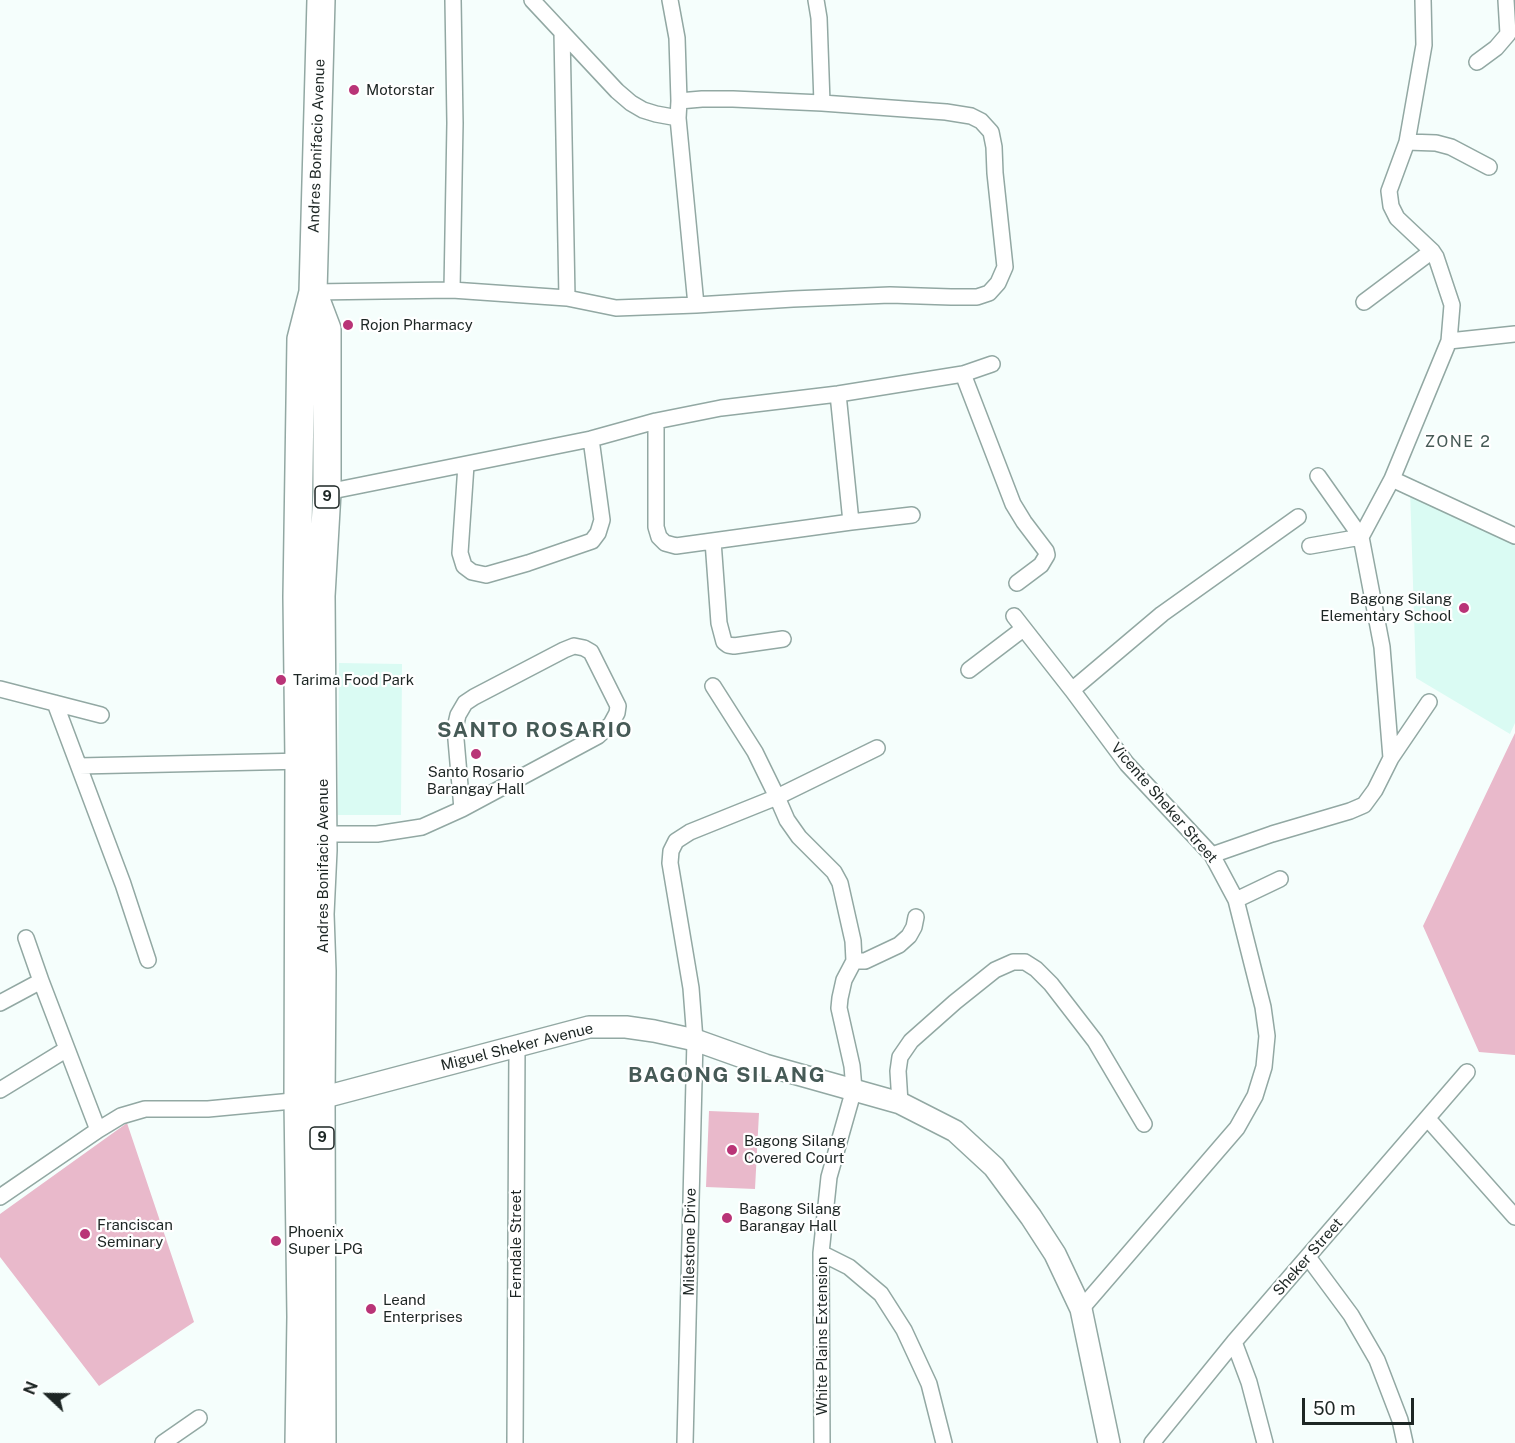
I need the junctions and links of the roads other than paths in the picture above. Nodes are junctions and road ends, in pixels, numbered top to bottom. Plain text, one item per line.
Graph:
1 (321, 0) edge
2 (453, 0) edge
3 (532, 0) edge
4 (670, 0) edge
5 (816, 0) edge
6 (1423, 0) edge
7 (1506, 0) edge
8 (562, 32) junction
9 (1512, 37) edge
10 (1477, 62) dead end
11 (679, 101) junction
12 (822, 103) junction
13 (678, 118) junction
14 (1407, 142) junction
15 (1490, 167) dead end
16 (1432, 251) junction
17 (452, 290) junction
18 (313, 292) junction
19 (567, 298) junction
20 (1364, 302) dead end
21 (696, 305) junction
22 (1515, 334) edge
23 (1449, 341) junction
24 (992, 364) dead end
25 (963, 374) junction
26 (838, 394) junction
27 (656, 422) junction
28 (591, 439) junction
29 (466, 465) junction
30 (1318, 476) dead end
31 (1392, 479) junction
32 (327, 492) junction
33 (912, 515) dead end
34 (1298, 517) dead end
35 (852, 522) junction
36 (1515, 536) edge
37 (1361, 537) junction
38 (713, 540) junction
39 (1310, 546) dead end
40 (1017, 583) dead end
41 (783, 639) dead end
42 (969, 670) dead end
43 (713, 686) dead end
44 (0, 689) edge
45 (1072, 690) junction
46 (1429, 702) dead end
47 (54, 703) junction
48 (101, 715) dead end
49 (877, 748) dead end
50 (1391, 758) junction
51 (311, 761) junction
52 (78, 766) junction
53 (777, 797) junction
54 (462, 809) junction
55 (324, 834) junction
56 (1212, 855) junction
57 (1280, 879) dead end
58 (1236, 900) junction
59 (916, 917) dead end
60 (26, 938) dead end
61 (148, 960) dead end
62 (854, 961) junction
63 (40, 981) junction
64 (0, 1003) edge
65 (695, 1040) junction
66 (517, 1046) junction
67 (66, 1049) junction
68 (1467, 1072) dead end
69 (854, 1089) junction
70 (0, 1090) edge
71 (310, 1099) junction
72 (900, 1103) junction
73 (1428, 1119) junction
74 (1144, 1124) dead end
75 (99, 1130) junction
76 (0, 1197) edge
77 (1515, 1217) edge
78 (821, 1253) junction
79 (1308, 1257) junction
80 (1081, 1309) junction
81 (1234, 1342) junction
82 (199, 1419) dead end
83 (163, 1443) edge
84 (299, 1443) edge
85 (322, 1443) edge
86 (515, 1443) edge
87 (685, 1443) edge
88 (822, 1443) edge
89 (944, 1443) edge
90 (1110, 1443) edge
91 (1152, 1443) edge
92 (1265, 1443) edge
93 (1405, 1443) edge

1 - 18 highway, Andres Bonifacio Avenue / 9
2 - 17 street
3 - 8 street
4 - 11 street
5 - 12 street
6 - 14 street
7 - 9 street
8 - 13 street
8 - 19 street
9 - 10 street
11 - 12 street
11 - 13 street
12 - 21 street
13 - 21 street
14 - 15 street
14 - 16 street
16 - 20 street
16 - 23 street
17 - 18 street
17 - 19 street
18 - 32 highway, Andres Bonifacio Avenue / 9
18 - 51 highway, Andres Bonifacio Avenue / 9
19 - 21 street
22 - 23 street
23 - 31 street
24 - 25 street
25 - 26 street
25 - 40 street
26 - 27 street
26 - 35 street
27 - 28 street
27 - 38 street
28 - 29 street
28 - 29 street
29 - 32 street
30 - 37 street
31 - 36 street
31 - 37 street
32 - 51 highway, Andres Bonifacio Avenue / 9
33 - 35 street
34 - 45 street
35 - 38 street
37 - 39 street
37 - 50 street
38 - 41 street
42 - 45 street, Vicente Sheker Street
43 - 53 street
44 - 47 street
45 - 56 street, Vicente Sheker Street
46 - 50 street
47 - 48 street
47 - 52 street
49 - 53 street
50 - 56 street
51 - 52 street
51 - 55 highway, Andres Bonifacio Avenue / 9
51 - 71 highway, Andres Bonifacio Avenue / 9
52 - 61 street
53 - 62 street
53 - 65 street, Milestone Drive
54 - 54 street
54 - 55 street
55 - 71 highway, Andres Bonifacio Avenue / 9
56 - 58 street, Vicente Sheker Street
57 - 58 street
58 - 80 street, Vicente Sheker Street
59 - 62 street
60 - 63 street
62 - 69 street
63 - 64 street
63 - 67 street
65 - 66 street, Miguel Sheker Avenue
65 - 69 street, Miguel Sheker Avenue
65 - 87 street, Milestone Drive
66 - 71 street, Miguel Sheker Avenue
66 - 86 street, Ferndale Street
67 - 70 street
67 - 75 street
68 - 73 street, Sheker Street
69 - 72 street, Miguel Sheker Avenue
69 - 78 street, White Plains Extension
71 - 75 street
71 - 84 highway, Andres Bonifacio Avenue / 9
71 - 85 highway, Andres Bonifacio Avenue / 9
72 - 74 street
72 - 80 street, Miguel Sheker Avenue
73 - 77 street
73 - 79 street, Sheker Street
75 - 76 street
78 - 88 street, White Plains Extension
78 - 89 street
79 - 81 street, Sheker Street
79 - 93 street
80 - 90 street, Miguel Sheker Avenue
81 - 91 street, Sheker Street
81 - 92 street
82 - 83 street

